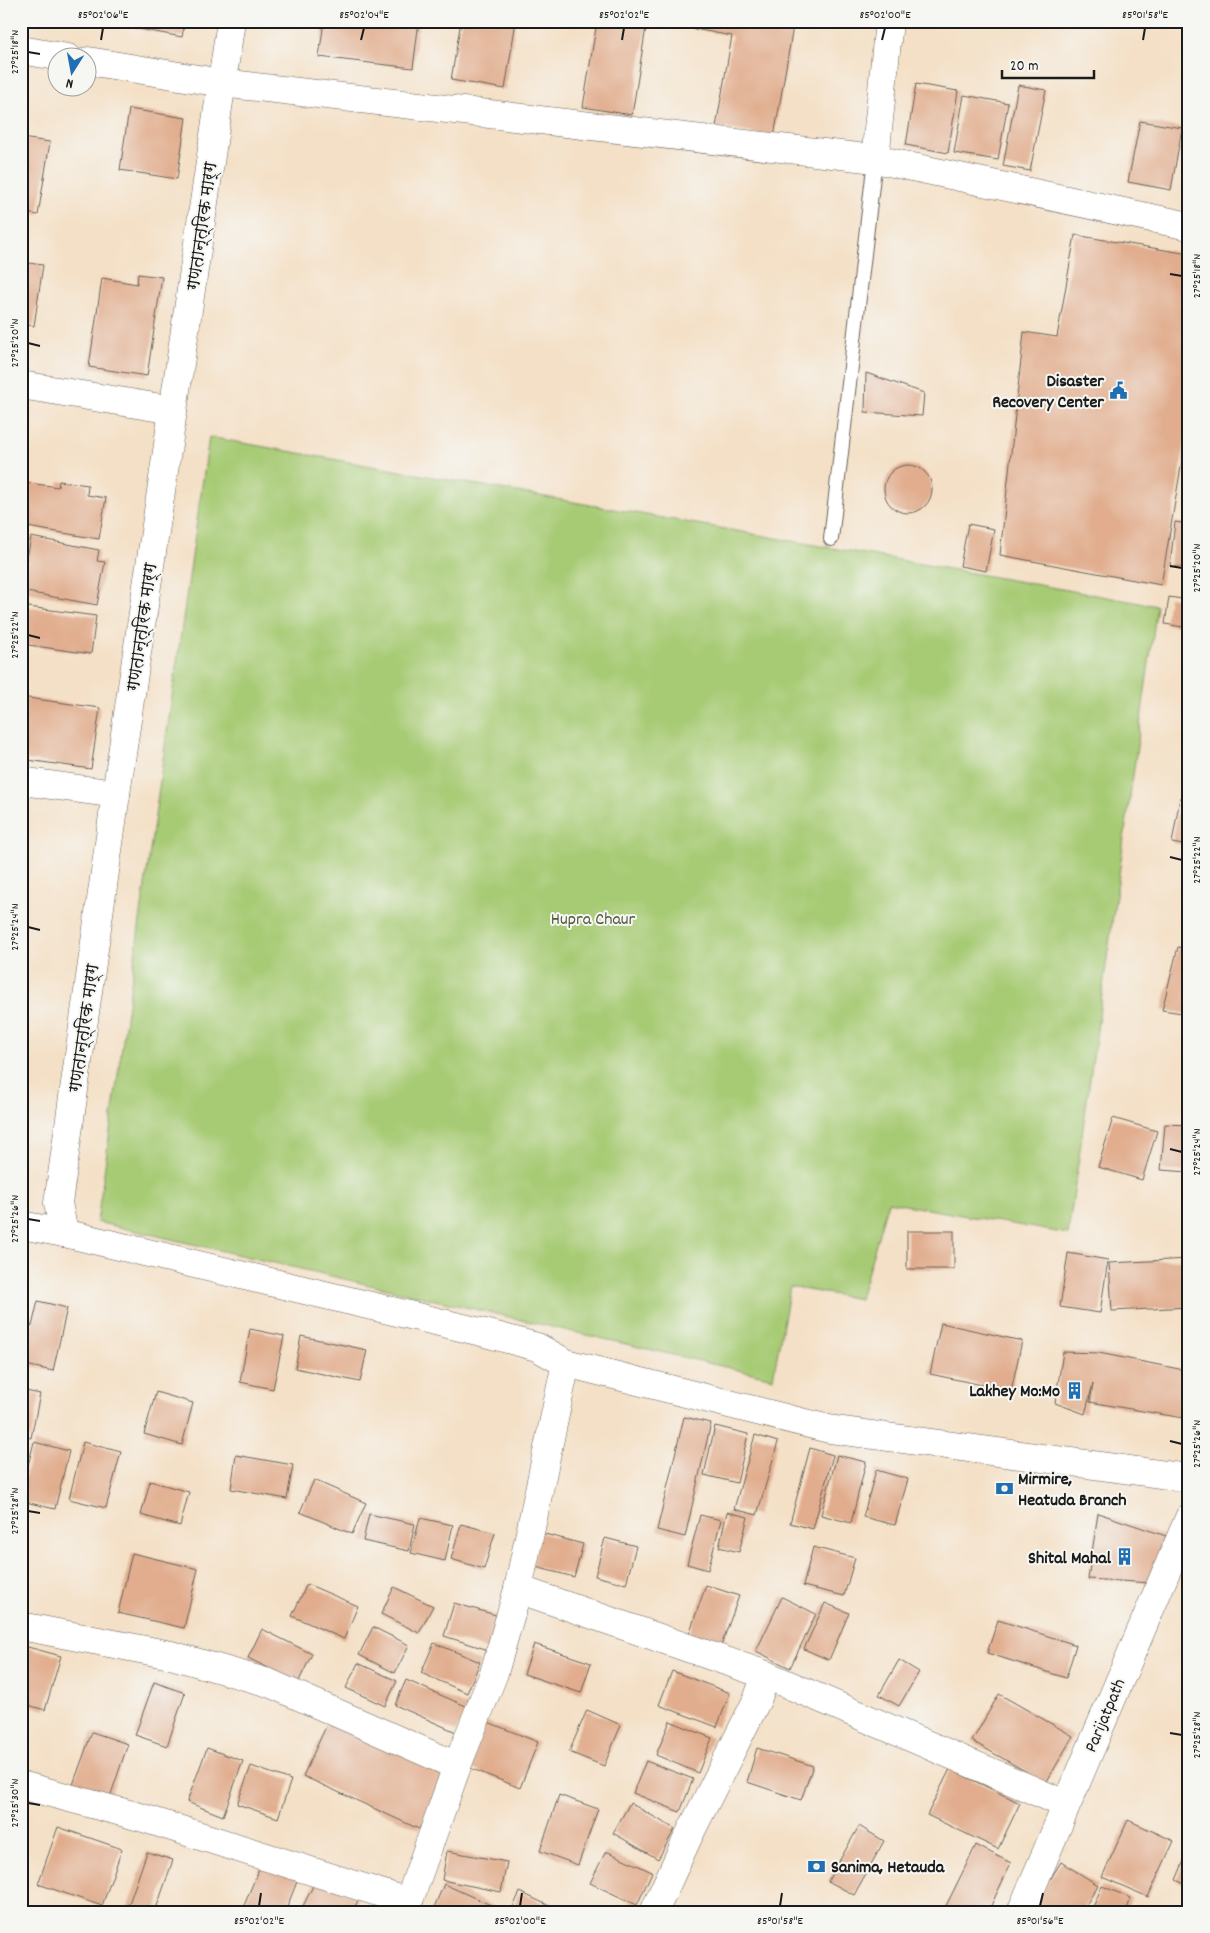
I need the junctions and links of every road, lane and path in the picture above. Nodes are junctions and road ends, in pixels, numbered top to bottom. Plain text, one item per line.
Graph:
1 (231, 21) edge
2 (889, 21) edge
3 (21, 50) edge
4 (48, 55) edge
5 (98, 63) edge
6 (222, 83) junction
7 (875, 159) junction
8 (1189, 226) edge
9 (21, 384) edge
10 (173, 410) junction
11 (831, 539) dead end
12 (21, 781) edge
13 (116, 794) junction
14 (21, 1225) edge
15 (64, 1233) junction
16 (566, 1363) junction
17 (1189, 1478) edge
18 (1189, 1518) edge
19 (518, 1589) junction
20 (21, 1626) edge
21 (766, 1675) junction
22 (457, 1766) junction
23 (21, 1785) edge
24 (1065, 1804) junction
25 (407, 1907) edge
26 (654, 1912) edge
27 (1020, 1912) edge

1 - 6 street, गणतान्त्रिक मार्ग
2 - 7 street
3 - 4 street
5 - 6 street
6 - 7 street
6 - 10 street, गणतान्त्रिक मार्ग
7 - 8 street
7 - 11 lane
9 - 10 street
10 - 13 street, गणतान्त्रिक मार्ग
12 - 13 street
13 - 15 street, गणतान्त्रिक मार्ग
14 - 15 street
15 - 16 street
16 - 17 street
16 - 19 street
18 - 24 street, Parijatpath
19 - 21 street
19 - 22 street
20 - 22 street
21 - 24 street
21 - 26 street
22 - 25 street
23 - 25 street
24 - 27 street, Parijatpath

